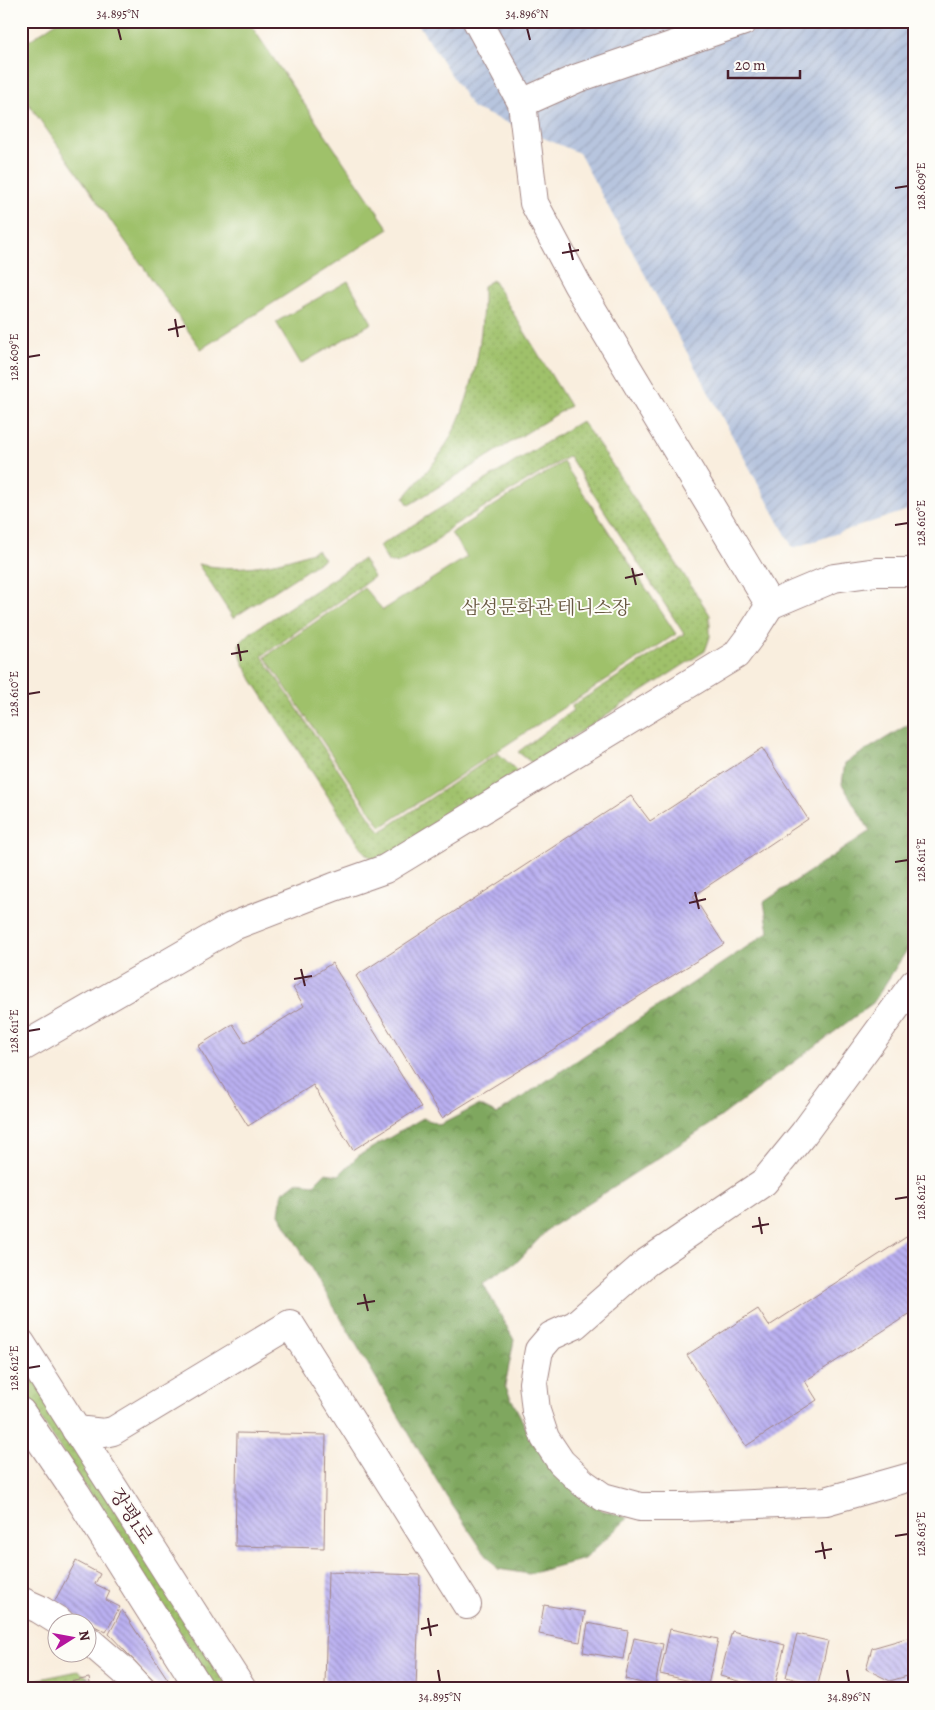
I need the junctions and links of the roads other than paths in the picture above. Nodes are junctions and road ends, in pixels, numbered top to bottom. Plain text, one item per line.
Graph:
1 (477, 21) edge
2 (744, 21) edge
3 (522, 103) junction
4 (914, 572) edge
5 (770, 605) junction
6 (914, 983) edge
7 (21, 1048) edge
8 (292, 1329) junction
9 (21, 1343) edge
10 (26, 1428) edge
11 (76, 1430) junction
12 (105, 1475) junction
13 (914, 1476) edge
14 (21, 1601) edge
15 (467, 1605) dead end
16 (48, 1615) edge
17 (98, 1649) edge
18 (141, 1689) edge
19 (200, 1689) edge
20 (242, 1689) edge

1 - 3 street
2 - 3 street
3 - 5 street
4 - 5 street
5 - 7 street
6 - 13 street
8 - 11 street
8 - 12 street
8 - 15 street
9 - 11 street, 장평1로
10 - 19 street, 장평1로
11 - 12 street, 장평1로
12 - 20 street, 장평1로
14 - 16 street
17 - 18 street

